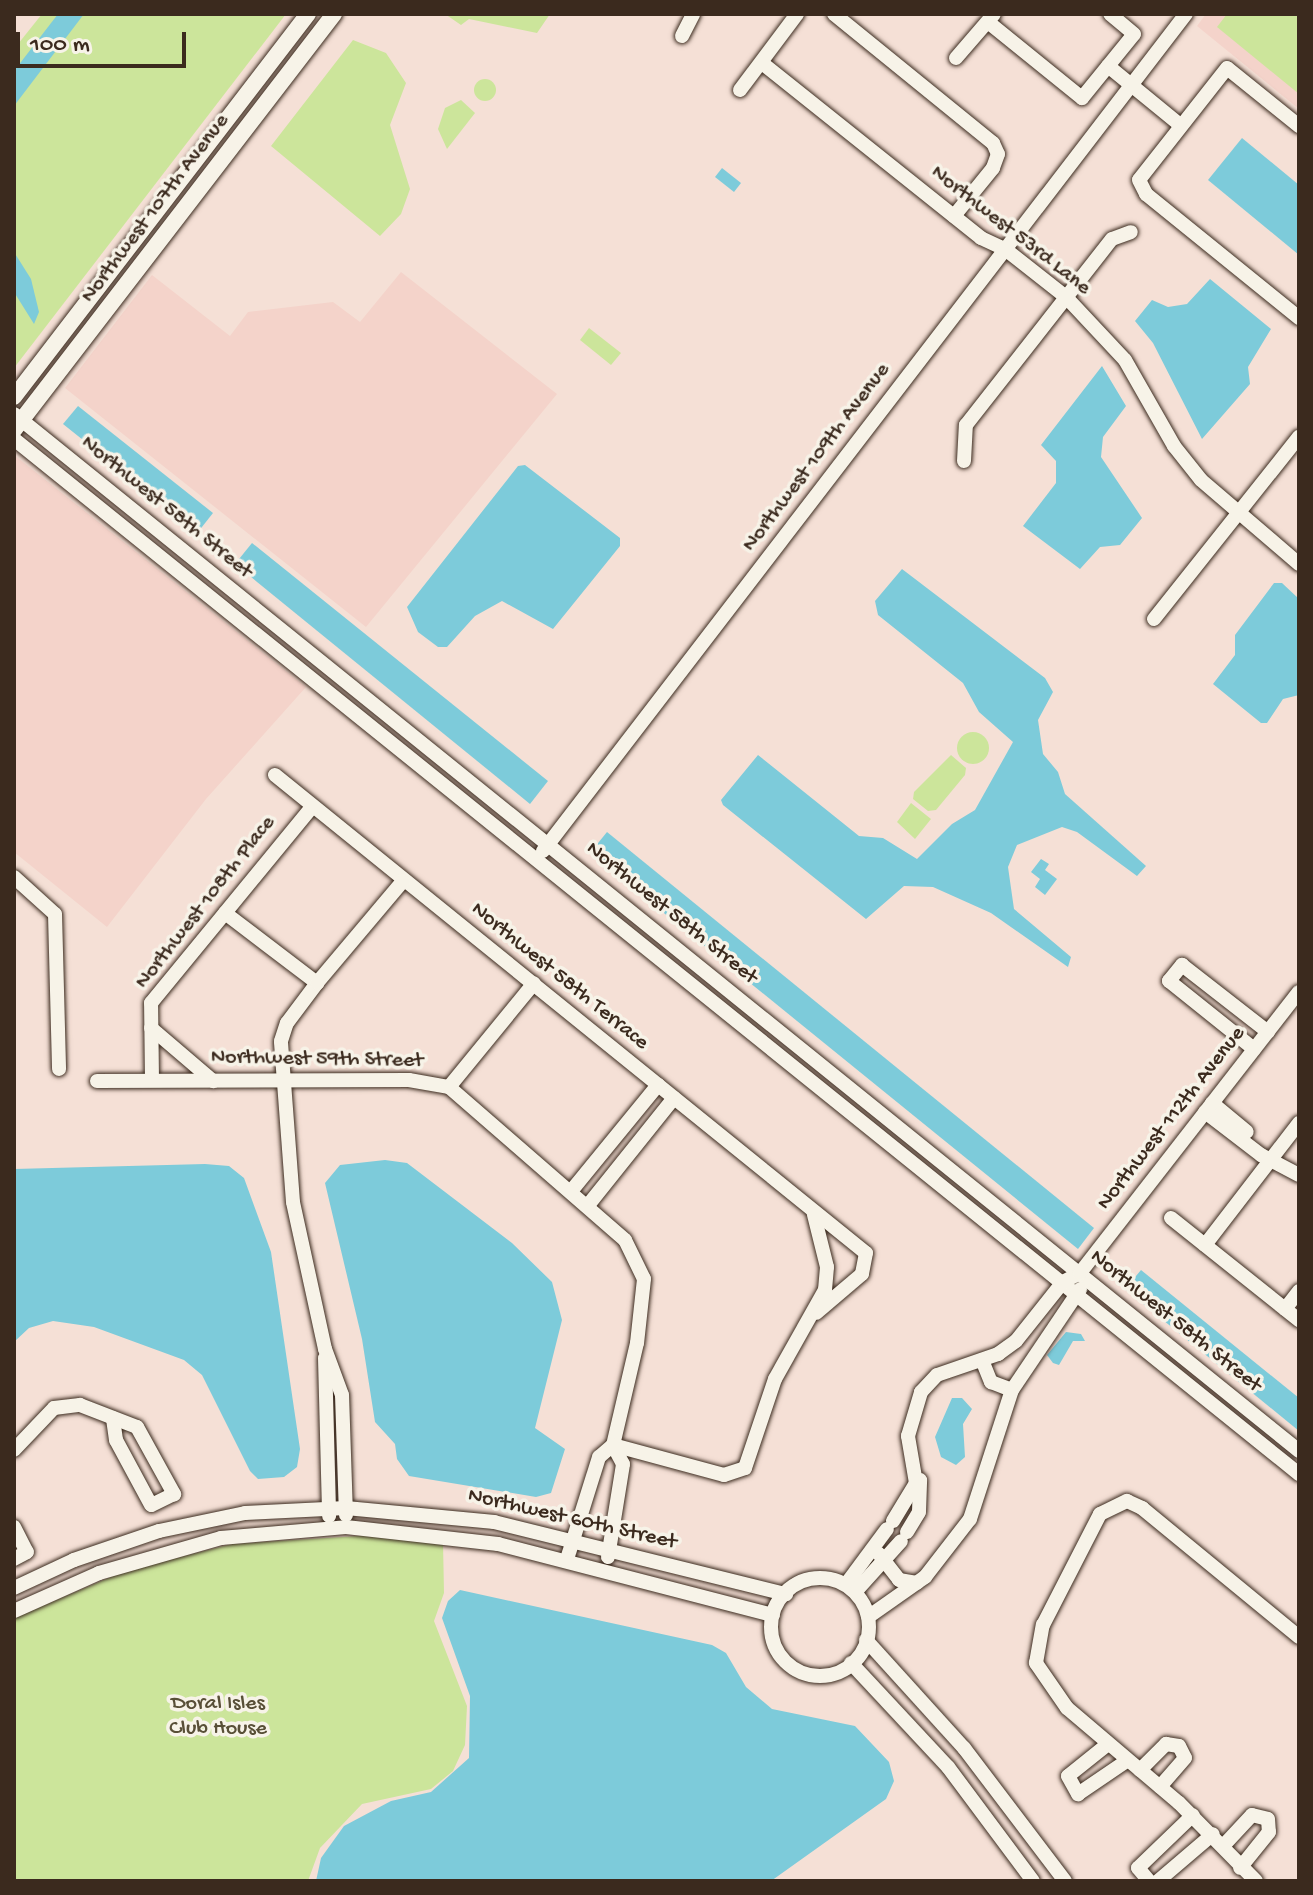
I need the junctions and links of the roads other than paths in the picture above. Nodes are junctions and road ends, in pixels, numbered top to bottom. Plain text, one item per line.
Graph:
1 (308, 14) edge
2 (334, 14) edge
3 (693, 14) edge
4 (797, 14) edge
5 (834, 14) edge
6 (1110, 14) edge
7 (1186, 14) edge
8 (991, 18) edge
9 (682, 36) dead end
10 (956, 58) dead end
11 (762, 63) junction
12 (1108, 66) junction
13 (1131, 86) junction
14 (740, 90) dead end
15 (1180, 125) junction
16 (1299, 126) edge
17 (954, 216) junction
18 (1131, 232) dead end
19 (1005, 249) junction
20 (1066, 297) junction
21 (1299, 318) edge
22 (14, 397) edge
23 (17, 422) edge
24 (1299, 437) edge
25 (14, 439) edge
26 (964, 461) dead end
27 (1237, 515) junction
28 (1299, 564) edge
29 (1154, 619) dead end
30 (275, 775) dead end
31 (311, 808) junction
32 (549, 844) junction
33 (538, 858) junction
34 (14, 877) edge
35 (403, 881) junction
36 (225, 913) junction
37 (317, 983) junction
38 (534, 983) junction
39 (1299, 992) edge
40 (151, 1028) junction
41 (1268, 1032) junction
42 (1254, 1049) junction
43 (59, 1069) dead end
44 (152, 1080) junction
45 (97, 1081) dead end
46 (213, 1081) junction
47 (281, 1082) junction
48 (658, 1085) junction
49 (449, 1087) junction
50 (674, 1098) junction
51 (1208, 1108) junction
52 (1299, 1123) edge
53 (1272, 1157) junction
54 (1299, 1175) edge
55 (572, 1190) junction
56 (589, 1204) junction
57 (814, 1214) junction
58 (1171, 1218) dead end
59 (1205, 1245) junction
60 (1080, 1273) junction
61 (1063, 1282) junction
62 (1299, 1291) edge
63 (1080, 1296) junction
64 (1285, 1309) junction
65 (816, 1313) junction
66 (1299, 1320) edge
67 (325, 1349) junction
68 (982, 1360) junction
69 (1012, 1390) junction
70 (113, 1418) junction
71 (613, 1445) junction
72 (14, 1450) edge
73 (1299, 1451) edge
74 (913, 1461) junction
75 (1299, 1474) edge
76 (330, 1508) junction
77 (346, 1508) junction
78 (14, 1527) edge
79 (327, 1527) junction
80 (346, 1527) junction
81 (571, 1540) junction
82 (872, 1546) junction
83 (610, 1550) junction
84 (14, 1559) edge
85 (567, 1559) junction
86 (885, 1560) junction
87 (605, 1569) junction
88 (917, 1583) junction
89 (851, 1587) junction
90 (14, 1588) edge
91 (786, 1594) junction
92 (14, 1611) edge
93 (773, 1615) junction
94 (868, 1617) junction
95 (1299, 1637) edge
96 (866, 1640) junction
97 (851, 1663) junction
98 (1108, 1744) junction
99 (1134, 1765) junction
100 (1160, 1787) junction
101 (1193, 1815) junction
102 (1213, 1834) junction
103 (1224, 1845) junction
104 (1246, 1876) edge
105 (1033, 1881) edge
106 (1065, 1881) edge
107 (1149, 1881) edge
108 (1158, 1881) edge

1 - 22 main road, Northwest 107th Avenue
2 - 23 main road, Northwest 107th Avenue
3 - 9 street
4 - 11 street
5 - 17 street
6 - 12 street
7 - 13 street, Northwest 109th Avenue
8 - 10 street
8 - 12 street
11 - 14 street
11 - 17 street, Northwest 53rd Lane
12 - 13 street
13 - 15 street
13 - 19 street, Northwest 109th Avenue
15 - 16 street
15 - 21 street
17 - 19 street, Northwest 53rd Lane
18 - 20 street
19 - 20 street, Northwest 53rd Lane
19 - 32 street, Northwest 109th Avenue
20 - 26 street
20 - 27 street, Northwest 53rd Lane
23 - 32 street, Northwest 58th Street
24 - 27 street
25 - 33 street, Northwest 58th Street
27 - 28 street, Northwest 53rd Lane
27 - 29 street
30 - 31 street, Northwest 58th Terrace
31 - 35 street, Northwest 58th Terrace
31 - 36 street, Northwest 108th Place
32 - 33 street, Northwest 109th Avenue
32 - 60 street, Northwest 58th Street
33 - 61 street, Northwest 58th Street
34 - 43 street
35 - 37 street
35 - 38 street, Northwest 58th Terrace
36 - 37 street
36 - 40 street, Northwest 108th Place
37 - 47 street
38 - 48 street, Northwest 58th Terrace
38 - 49 street
39 - 41 street, Northwest 112th Avenue
40 - 44 street, Northwest 108th Place
40 - 46 street
41 - 42 street, Northwest 112th Avenue
41 - 42 street
42 - 51 street, Northwest 112th Avenue
44 - 45 street, Northwest 59th Street
44 - 46 street, Northwest 59th Street
46 - 47 street, Northwest 59th Street
47 - 49 street, Northwest 59th Street
47 - 67 street
48 - 50 street, Northwest 58th Terrace
48 - 55 street
49 - 55 street, Northwest 59th Street
50 - 56 street
50 - 57 street, Northwest 58th Terrace
51 - 53 street
51 - 60 street, Northwest 112th Avenue
52 - 53 street
53 - 54 street
53 - 59 street
55 - 56 street, Northwest 59th Street
56 - 71 street, Northwest 59th Street
57 - 65 street
57 - 65 street, Northwest 58th Terrace
58 - 59 street
59 - 64 street
60 - 61 street, Northwest 112th Avenue
60 - 63 street
60 - 73 street, Northwest 58th Street
61 - 63 street, Northwest 58th Street
61 - 68 street, Northwest 112th Avenue
62 - 64 street
63 - 69 street
63 - 75 street, Northwest 58th Street
64 - 66 street
65 - 71 street
67 - 76 street
67 - 77 street
68 - 69 street
68 - 74 street, Northwest 112th Avenue
69 - 88 street
70 - 70 street
70 - 72 street
71 - 81 street
71 - 83 street
74 - 82 street, Northwest 112th Avenue
74 - 86 street, Northwest 112th Avenue
76 - 77 street, Northwest 60th Street
76 - 79 street
76 - 90 street, Northwest 60th Street
77 - 80 street
77 - 81 street, Northwest 60th Street
78 - 84 street
79 - 80 street, Northwest 60th Street
79 - 92 street, Northwest 60th Street
80 - 85 street, Northwest 60th Street
81 - 83 street, Northwest 60th Street
81 - 85 street
82 - 86 street
82 - 89 street, Northwest 112th Avenue
83 - 87 street
83 - 91 street, Northwest 60th Street
85 - 87 street, Northwest 60th Street
86 - 88 street
86 - 89 street, Northwest 112th Avenue
87 - 93 street, Northwest 60th Street
88 - 94 street
89 - 91 street
89 - 94 street
91 - 93 street
93 - 97 street
94 - 96 street
95 - 98 street
96 - 97 street
96 - 106 street
97 - 105 street
98 - 99 street
98 - 99 street
99 - 100 street
99 - 100 street
100 - 101 street
101 - 102 street
101 - 107 street
102 - 103 street
102 - 108 street
103 - 104 street
103 - 104 street

